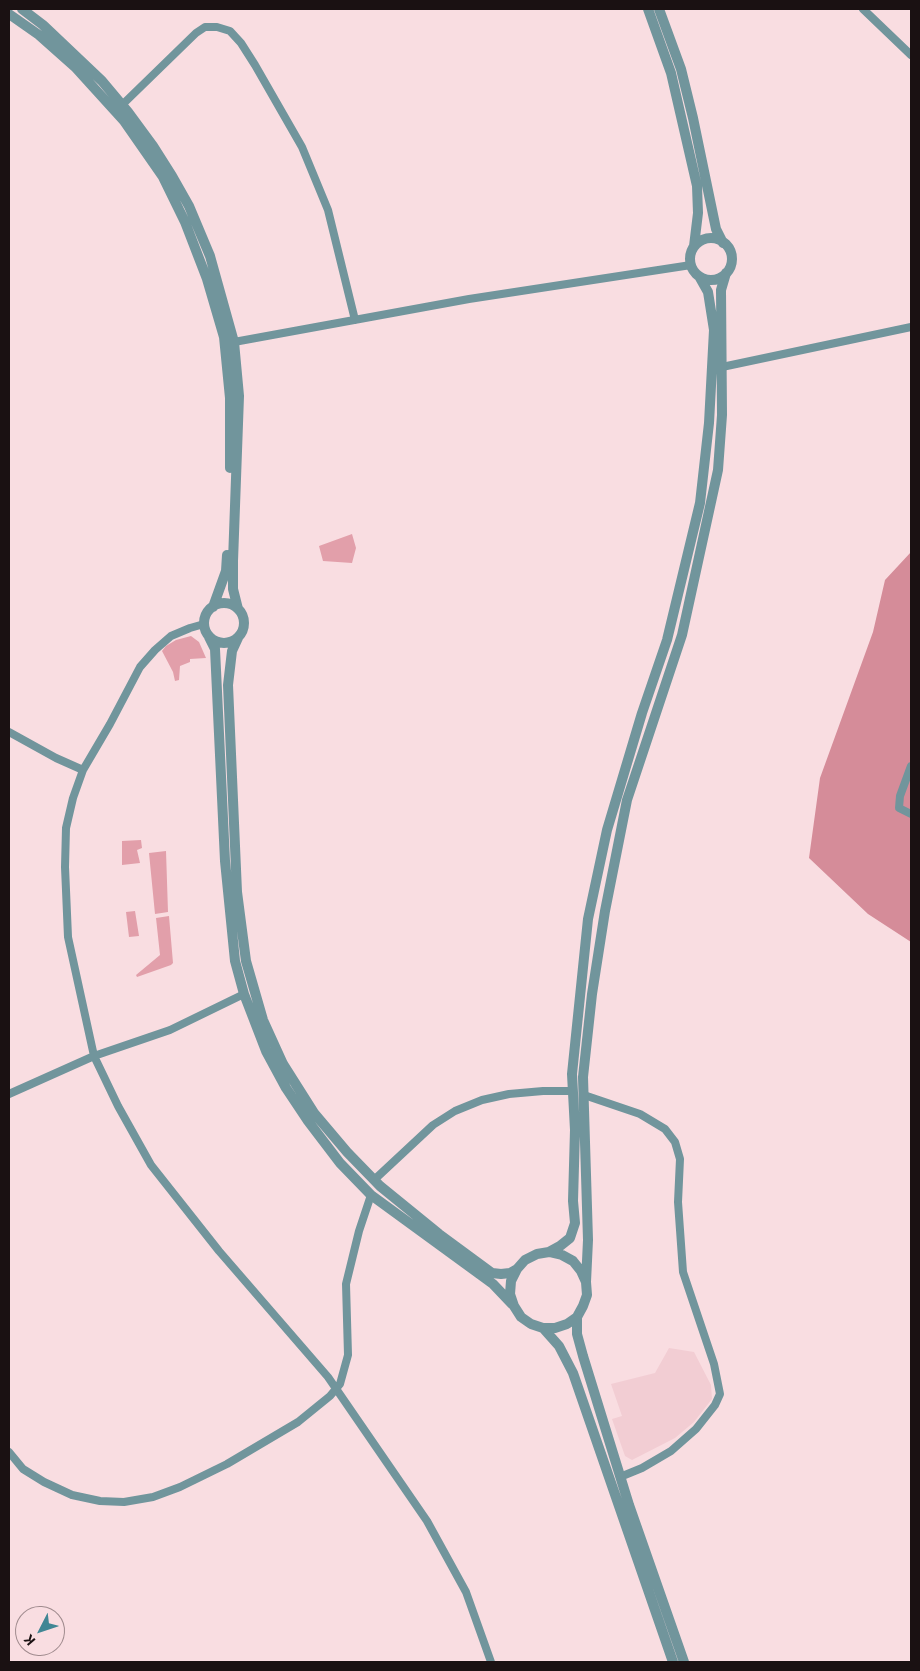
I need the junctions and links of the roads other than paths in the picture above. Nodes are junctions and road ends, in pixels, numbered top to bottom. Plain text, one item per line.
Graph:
1 (22, 9) edge
2 (648, 9) edge
3 (660, 9) edge
4 (863, 9) edge
5 (9, 14) edge
6 (911, 55) edge
7 (122, 105) junction
8 (723, 243) junction
9 (694, 246) junction
10 (691, 265) junction
11 (726, 273) junction
12 (700, 276) junction
13 (355, 320) junction
14 (911, 327) edge
15 (234, 342) junction
16 (722, 367) junction
17 (213, 607) junction
18 (238, 609) junction
19 (204, 624) junction
20 (209, 637) junction
21 (238, 638) junction
22 (9, 732) edge
23 (911, 766) edge
24 (82, 770) junction
25 (911, 814) edge
26 (244, 994) junction
27 (94, 1056) junction
28 (573, 1091) junction
29 (9, 1094) edge
30 (584, 1095) junction
31 (374, 1180) junction
32 (371, 1195) junction
33 (549, 1252) junction
34 (516, 1269) junction
35 (586, 1282) junction
36 (514, 1306) junction
37 (576, 1317) junction
38 (542, 1328) junction
39 (336, 1388) junction
40 (9, 1452) edge
41 (620, 1477) junction
42 (491, 1662) edge
43 (673, 1662) edge
44 (684, 1662) edge

1 - 7 street
2 - 9 street
3 - 8 street
4 - 6 street
5 - 17 street
7 - 13 street
7 - 15 street
8 - 9 street
8 - 11 street
9 - 10 street
10 - 12 street
10 - 13 street
11 - 12 street
11 - 16 street
12 - 28 street
13 - 15 street
14 - 16 street
15 - 18 street
16 - 30 street
17 - 18 street
17 - 19 street
18 - 21 street
19 - 20 street
19 - 24 street
20 - 21 street
20 - 26 street
21 - 31 street
22 - 24 street
23 - 25 street
24 - 27 street
26 - 27 street
26 - 32 street
27 - 29 street
27 - 39 street
28 - 31 street
28 - 33 street
30 - 35 street
30 - 41 street
31 - 34 street
32 - 36 street
32 - 39 street
33 - 34 street
33 - 35 street
34 - 36 street
35 - 37 street
36 - 38 street
37 - 38 street
37 - 41 street
38 - 43 street
39 - 40 street
39 - 42 street
41 - 44 street

